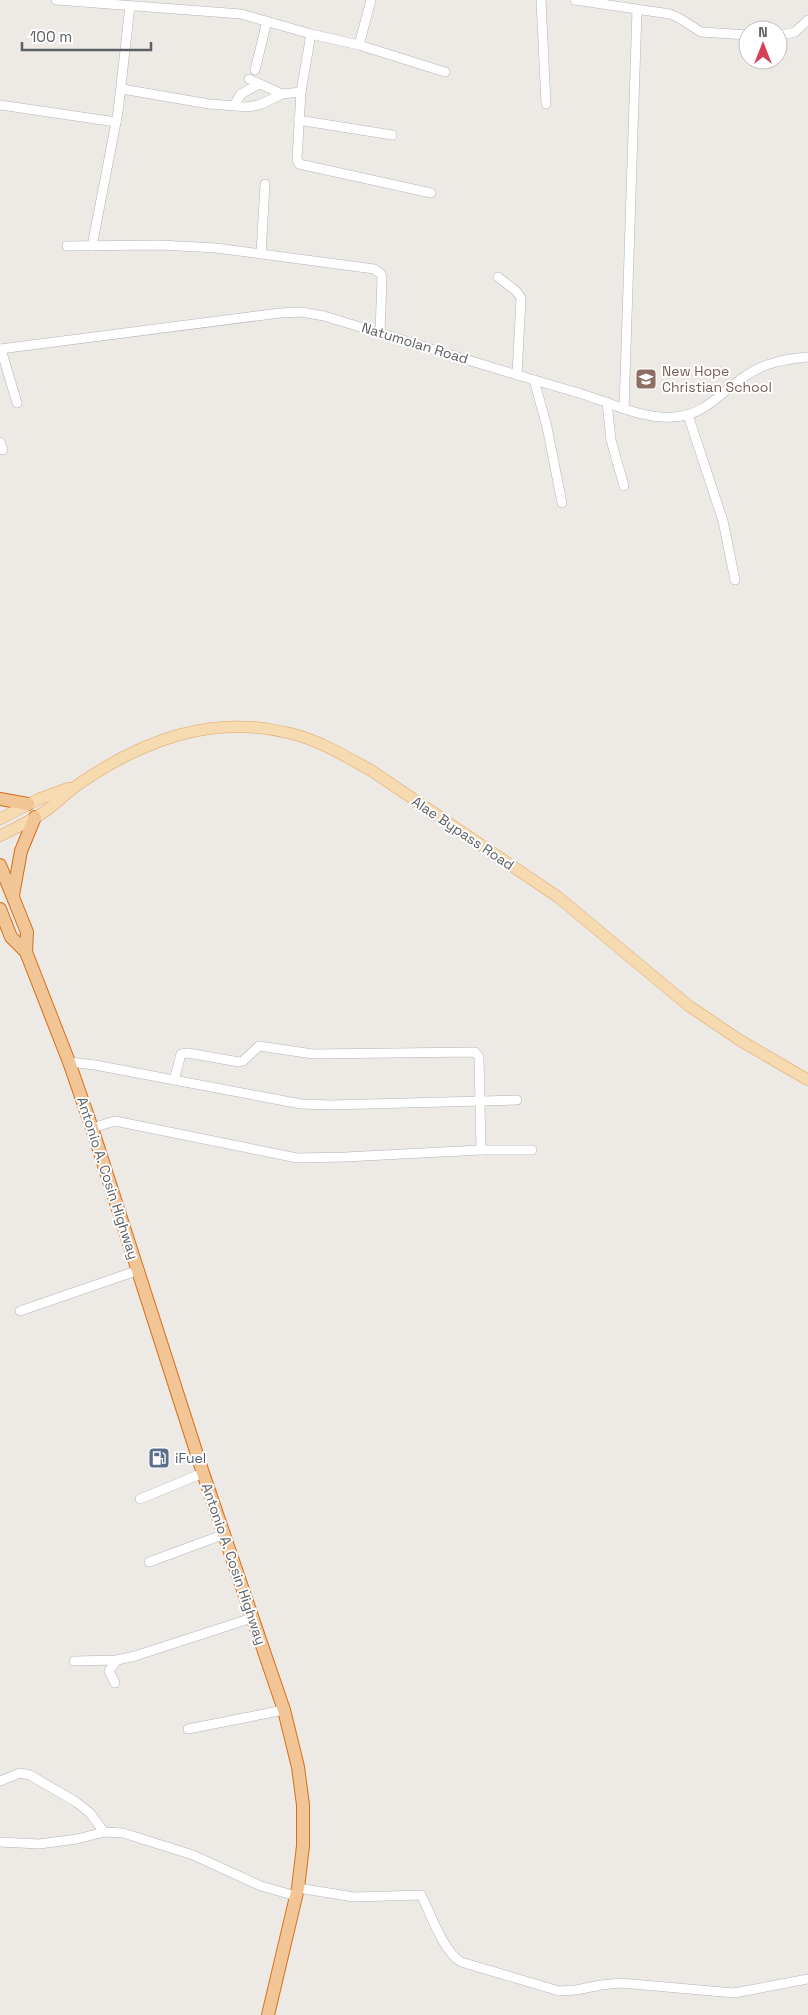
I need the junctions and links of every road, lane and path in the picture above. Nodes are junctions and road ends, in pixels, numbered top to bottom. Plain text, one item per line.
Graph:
1 (56, 0) edge
2 (371, 0) edge
3 (541, 0) edge
4 (575, 0) edge
5 (607, 3) edge
6 (130, 6) junction
7 (637, 10) junction
8 (808, 20) edge
9 (267, 21) junction
10 (311, 34) junction
11 (738, 34) edge
12 (788, 34) edge
13 (359, 45) junction
14 (254, 70) dead end
15 (445, 72) dead end
16 (249, 79) dead end
17 (259, 84) junction
18 (122, 89) junction
19 (301, 92) junction
20 (282, 94) junction
21 (546, 104) dead end
22 (0, 105) edge
23 (237, 106) junction
24 (298, 120) junction
25 (116, 122) junction
26 (392, 136) dead end
27 (265, 184) dead end
28 (431, 193) dead end
29 (67, 246) dead end
30 (92, 246) junction
31 (261, 254) junction
32 (498, 277) dead end
33 (380, 333) junction
34 (1, 349) edge
35 (808, 357) edge
36 (517, 375) junction
37 (534, 380) junction
38 (607, 402) junction
39 (17, 403) dead end
40 (624, 409) junction
41 (688, 415) junction
42 (624, 486) dead end
43 (562, 503) dead end
44 (735, 580) dead end
45 (78, 784) junction
46 (0, 800) edge
47 (28, 804) junction
48 (35, 817) junction
49 (0, 819) edge
50 (0, 836) edge
51 (0, 865) edge
52 (13, 898) junction
53 (0, 909) edge
54 (26, 952) junction
55 (69, 1062) junction
56 (174, 1080) junction
57 (808, 1080) edge
58 (517, 1100) dead end
59 (479, 1101) junction
60 (92, 1128) junction
61 (481, 1150) junction
62 (532, 1150) dead end
63 (139, 1270) junction
64 (20, 1312) dead end
65 (203, 1473) junction
66 (140, 1500) dead end
67 (225, 1534) junction
68 (149, 1562) dead end
69 (252, 1618) junction
70 (74, 1660) dead end
71 (117, 1660) junction
72 (116, 1683) dead end
73 (284, 1710) junction
74 (188, 1729) dead end
75 (0, 1781) edge
76 (104, 1832) junction
77 (0, 1842) edge
78 (297, 1892) junction
79 (808, 1980) edge
80 (268, 2015) edge

1 - 6 street
2 - 13 street
3 - 21 street
4 - 5 street
5 - 7 street
6 - 9 street
6 - 18 street
7 - 11 street
7 - 40 street
8 - 12 street
9 - 10 street
9 - 14 street
10 - 13 street
10 - 19 street
13 - 15 street
16 - 17 street
17 - 20 street
17 - 23 street
18 - 23 street
18 - 25 street
19 - 20 street
19 - 24 street
20 - 23 street
22 - 25 street
24 - 26 street
24 - 28 street
25 - 30 street
27 - 31 street
29 - 30 street
30 - 31 street
31 - 33 street
32 - 36 street
33 - 34 street, Natumolan Road
33 - 36 street, Natumolan Road
34 - 39 street
35 - 41 street, Natumolan Road
36 - 37 street, Natumolan Road
37 - 38 street, Natumolan Road
37 - 43 street
38 - 40 street, Natumolan Road
38 - 42 street
40 - 41 street, Natumolan Road
41 - 44 street
45 - 47 main road, Alae Bypass Road
45 - 48 main road, Alae Bypass Road
45 - 57 main road, Alae Bypass Road
46 - 47 highway
47 - 49 main road, Alae Bypass Road
48 - 50 main road, Alae Bypass Road
48 - 52 highway
51 - 52 highway, Antonio A. Cosin Highway
52 - 54 highway, Antonio A. Cosin Highway
53 - 54 highway, Antonio A. Cosin Highway
54 - 55 highway, Antonio A. Cosin Highway
55 - 56 street
55 - 60 highway, Antonio A. Cosin Highway
56 - 59 street
56 - 59 street
58 - 59 street
59 - 61 street
60 - 61 street
60 - 63 highway, Antonio A. Cosin Highway
61 - 62 street
63 - 64 street
63 - 65 highway, Antonio A. Cosin Highway
65 - 66 street
65 - 67 highway, Antonio A. Cosin Highway
67 - 68 street
67 - 69 highway, Antonio A. Cosin Highway
69 - 71 street
69 - 73 highway, Antonio A. Cosin Highway
70 - 71 street
71 - 72 street
73 - 74 street
73 - 78 highway, Antonio A. Cosin Highway
75 - 76 street
76 - 77 street
76 - 78 street
78 - 79 street
78 - 80 highway, Antonio A. Cosin Highway

